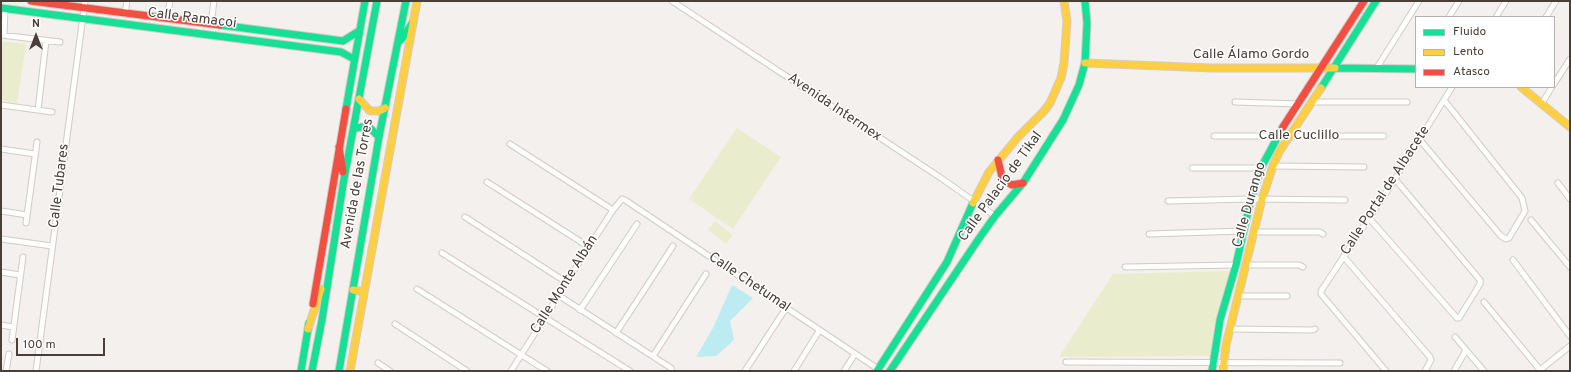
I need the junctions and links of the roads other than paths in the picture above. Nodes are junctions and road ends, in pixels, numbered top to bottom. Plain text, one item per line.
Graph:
1 (30, 1) edge
2 (127, 1) edge
3 (170, 1) edge
4 (214, 1) edge
5 (365, 1) edge
6 (377, 1) edge
7 (406, 1) edge
8 (418, 1) edge
9 (672, 1) edge
10 (1064, 1) edge
11 (1085, 1) edge
12 (1364, 1) edge
13 (1376, 1) edge
14 (1419, 1) edge
15 (1459, 1) edge
16 (1506, 1) edge
17 (1556, 1) edge
18 (41, 2) edge
19 (84, 5) edge
20 (3, 9) edge
21 (125, 14) junction
22 (1450, 16) edge
23 (1497, 16) edge
24 (1547, 16) edge
25 (82, 18) junction
26 (167, 20) junction
27 (413, 22) junction
28 (211, 24) junction
29 (359, 31) junction
30 (2, 35) edge
31 (46, 41) junction
32 (343, 41) junction
33 (60, 42) dead end
34 (399, 44) junction
35 (341, 52) junction
36 (354, 59) junction
37 (1570, 59) edge
38 (1085, 63) junction
39 (1321, 68) junction
40 (1335, 68) junction
41 (1376, 69) junction
42 (1415, 69) edge
43 (1555, 82) edge
44 (1451, 88) edge
45 (1522, 88) edge
46 (1551, 88) edge
47 (359, 99) junction
48 (1444, 100) junction
49 (1235, 102) dead end
50 (1312, 102) junction
51 (1406, 102) dead end
52 (1542, 102) junction
53 (1299, 104) junction
54 (1, 105) edge
55 (385, 108) junction
56 (38, 110) junction
57 (52, 112) dead end
58 (1570, 127) edge
59 (354, 129) junction
60 (1214, 136) dead end
61 (1277, 136) junction
62 (1289, 136) junction
63 (1384, 136) dead end
64 (379, 137) junction
65 (1420, 140) junction
66 (37, 142) dead end
67 (510, 144) dead end
68 (339, 146) junction
69 (1, 149) edge
70 (35, 154) junction
71 (998, 160) junction
72 (1273, 166) junction
73 (1364, 167) dead end
74 (1192, 168) dead end
75 (1261, 168) junction
76 (344, 179) junction
77 (1395, 179) junction
78 (486, 182) dead end
79 (1023, 183) junction
80 (1558, 183) dead end
81 (1251, 199) junction
82 (1262, 199) junction
83 (1570, 199) edge
84 (620, 200) joint
85 (1345, 200) dead end
86 (974, 201) junction
87 (1168, 201) dead end
88 (613, 210) junction
89 (1, 211) edge
90 (27, 215) junction
91 (995, 216) junction
92 (465, 217) dead end
93 (1370, 218) junction
94 (1532, 220) dead end
95 (26, 223) dead end
96 (637, 224) dead end
97 (1244, 231) junction
98 (1254, 232) junction
99 (1149, 234) dead end
100 (1324, 234) dead end
101 (1, 239) edge
102 (52, 246) junction
103 (673, 246) dead end
104 (589, 247) junction
105 (442, 253) dead end
106 (23, 257) dead end
107 (1344, 257) junction
108 (1513, 260) dead end
109 (330, 262) junction
110 (1236, 265) junction
111 (1247, 265) junction
112 (1125, 267) dead end
113 (1303, 267) dead end
114 (1570, 267) edge
115 (1, 272) edge
116 (706, 274) dead end
117 (20, 275) junction
118 (566, 282) junction
119 (417, 289) dead end
120 (353, 290) junction
121 (364, 292) junction
122 (558, 295) junction
123 (1239, 296) junction
124 (1287, 296) dead end
125 (1484, 302) dead end
126 (786, 308) junction
127 (580, 310) junction
128 (544, 318) junction
129 (395, 324) dead end
130 (1, 325) edge
131 (13, 327) junction
132 (308, 329) junction
133 (1231, 329) junction
134 (1315, 329) dead end
135 (819, 331) junction
136 (616, 333) junction
137 (1570, 336) edge
138 (1455, 337) dead end
139 (12, 340) dead end
140 (1570, 346) edge
141 (1466, 350) junction
142 (9, 354) dead end
143 (855, 354) junction
144 (521, 355) junction
145 (653, 356) junction
146 (1212, 361) junction
147 (1066, 362) dead end
148 (1223, 362) junction
149 (378, 363) dead end
150 (1340, 363) dead end
151 (4, 369) edge
152 (878, 370) edge
153 (36, 371) edge
154 (301, 371) edge
155 (312, 371) edge
156 (339, 371) edge
157 (350, 371) edge
158 (390, 371) edge
159 (467, 371) edge
160 (511, 371) edge
161 (547, 371) edge
162 (630, 371) edge
163 (672, 371) edge
164 (745, 371) edge
165 (794, 371) edge
166 (844, 371) edge
167 (890, 371) edge
168 (1212, 371) edge
169 (1223, 371) edge
170 (1386, 371) edge
171 (1425, 371) edge
172 (1454, 371) edge
173 (1484, 371) edge
174 (1540, 371) edge

1 - 18 main road, Calle Ramacoi
2 - 21 street
3 - 26 street
4 - 28 street
5 - 29 main road, Avenida de las Torres
6 - 47 main road, Avenida de las Torres
7 - 34 main road, Avenida de las Torres
8 - 27 main road, Avenida de las Torres
9 - 86 street, Avenida Intermex
10 - 71 main road, Calle Palacio de Tikal
11 - 38 main road, Calle Palacio de Tikal
12 - 39 main road, Calle Durango
13 - 40 main road, Calle Durango
14 - 41 street
15 - 22 street
16 - 23 street
17 - 24 street
18 - 19 main road, Calle Ramacoi
19 - 21 main road, Calle Ramacoi
19 - 25 street, Calle Tubares
20 - 25 main road, Calle Ramacoi
20 - 30 street
21 - 26 main road, Calle Ramacoi
25 - 35 main road, Calle Ramacoi
25 - 102 street, Calle Tubares
26 - 28 main road, Calle Ramacoi
27 - 34 main road
27 - 121 main road, Avenida de las Torres
28 - 32 main road, Calle Ramacoi
29 - 32 main road
29 - 36 main road, Avenida de las Torres
30 - 31 street
31 - 33 street
31 - 56 street
32 - 35 main road
34 - 55 main road, Avenida de las Torres
35 - 36 main road, Calle Ramacoi
36 - 68 main road, Avenida de las Torres
37 - 43 street
38 - 39 main road, Calle Álamo Gordo
38 - 79 main road, Calle Palacio de Tikal
39 - 40 main road, Calle Álamo Gordo
39 - 53 main road, Calle Durango
40 - 41 main road, Calle Álamo Gordo
40 - 50 main road, Calle Durango
41 - 42 main road, Calle Álamo Gordo
44 - 48 street, Calle Portal de Albacete
45 - 52 main road
46 - 52 street
47 - 55 main road
47 - 59 main road, Avenida de las Torres
48 - 65 street, Calle Portal de Albacete
48 - 65 street
49 - 53 street
50 - 51 street
50 - 62 main road, Calle Durango
52 - 58 main road
53 - 61 main road, Calle Durango
54 - 56 street
55 - 64 main road, Avenida de las Torres
56 - 57 street
59 - 64 main road
59 - 76 main road, Avenida de las Torres
60 - 61 street, Calle Cuclillo
61 - 62 street, Calle Cuclillo
61 - 75 main road, Calle Durango
62 - 63 street, Calle Cuclillo
62 - 72 main road, Calle Durango
64 - 120 main road, Avenida de las Torres
65 - 77 street, Calle Portal de Albacete
66 - 70 street
67 - 88 street
68 - 76 main road
68 - 132 main road, Avenida de las Torres
69 - 70 street
70 - 90 street
71 - 79 main road
71 - 86 main road, Calle Palacio de Tikal
72 - 73 street
72 - 82 main road, Calle Durango
74 - 75 street
75 - 81 main road, Calle Durango
76 - 109 main road, Avenida de las Torres
77 - 93 street, Calle Portal de Albacete
77 - 93 street
78 - 104 street
79 - 91 main road, Calle Palacio de Tikal
80 - 83 street
81 - 82 street
81 - 87 street
81 - 97 main road, Calle Durango
82 - 85 street
82 - 98 main road, Calle Durango
84 - 88 street, Calle Monte Albán
84 - 126 street, Calle Chetumal
86 - 91 street, Avenida Intermex
86 - 152 main road, Calle Palacio de Tikal
88 - 104 street, Calle Monte Albán
89 - 90 street
90 - 95 street
91 - 167 main road, Calle Palacio de Tikal
92 - 118 street
93 - 107 street, Calle Portal de Albacete
94 - 114 street
96 - 127 street
97 - 99 street
97 - 110 main road, Calle Durango
98 - 100 street
98 - 111 main road, Calle Durango
101 - 102 street
102 - 153 street, Calle Tubares
103 - 136 street
104 - 118 street, Calle Monte Albán
105 - 128 street
106 - 117 street
107 - 170 street, Calle Portal de Albacete
107 - 171 street
108 - 137 street
109 - 132 main road
109 - 155 main road, Avenida de las Torres
110 - 112 street
110 - 146 main road, Calle Durango
111 - 113 street
111 - 123 main road, Calle Durango
115 - 117 street
116 - 145 street
117 - 131 street
118 - 122 street, Calle Monte Albán
119 - 144 street
120 - 121 main road
120 - 156 main road, Avenida de las Torres
121 - 157 main road, Avenida de las Torres
122 - 127 street
122 - 128 street, Calle Monte Albán
123 - 124 street
123 - 133 main road, Calle Durango
125 - 174 street
126 - 135 street, Calle Chetumal
126 - 164 street
127 - 136 street
128 - 144 street, Calle Monte Albán
128 - 162 street
129 - 159 street
130 - 131 street
131 - 139 street
132 - 154 main road, Avenida de las Torres
133 - 134 street
133 - 148 main road, Calle Durango
135 - 143 street, Calle Chetumal
135 - 165 street
136 - 145 street
138 - 141 street
140 - 174 street
141 - 172 street
141 - 173 street
142 - 151 street
143 - 152 street, Calle Chetumal
143 - 166 street
144 - 160 street, Calle Monte Albán
144 - 161 street
145 - 163 street
146 - 147 street
146 - 148 street
146 - 168 main road, Calle Durango
148 - 150 street
148 - 169 main road, Calle Durango
149 - 158 street

